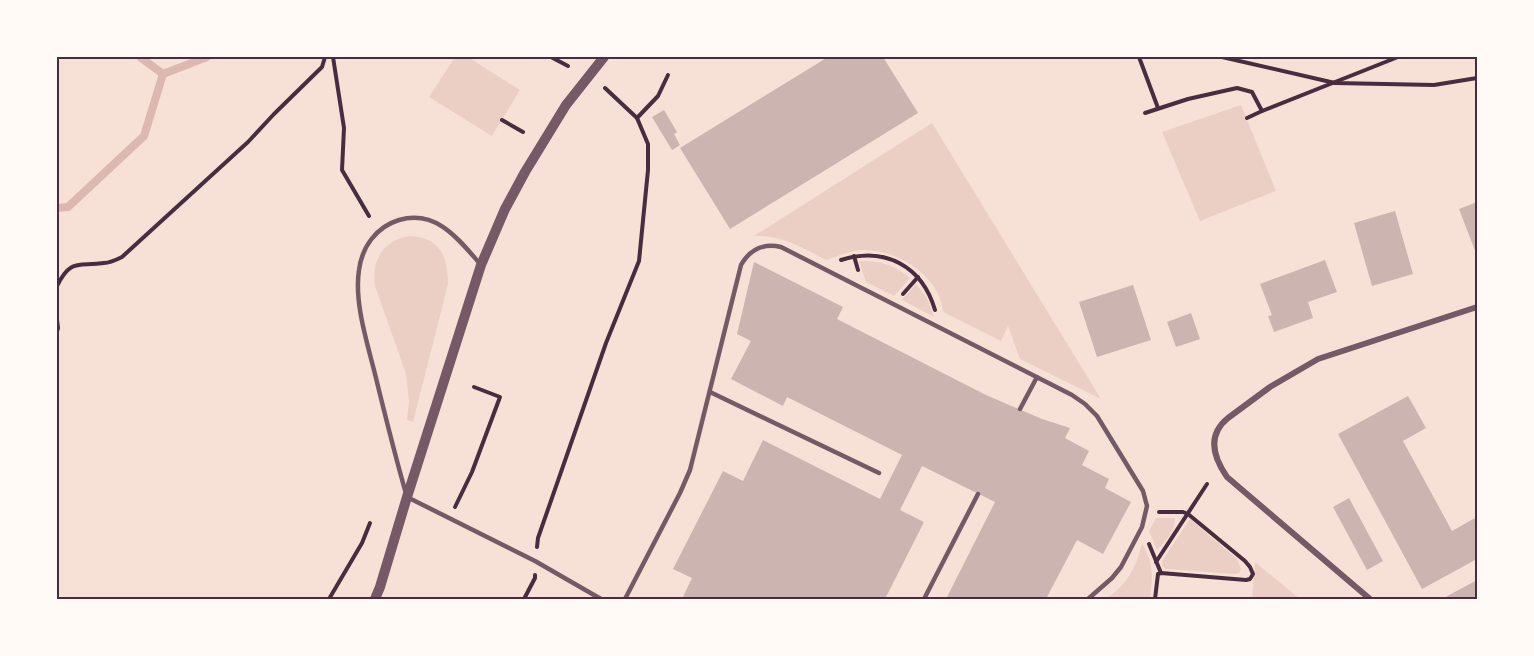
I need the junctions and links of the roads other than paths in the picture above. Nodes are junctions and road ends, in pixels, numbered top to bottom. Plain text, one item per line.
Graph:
1 (604, 57) edge
2 (481, 265) junction
3 (1477, 307) edge
4 (1037, 377) junction
5 (710, 392) junction
6 (1020, 409) dead end
7 (879, 473) dead end
8 (978, 494) dead end
9 (407, 497) junction
10 (375, 599) edge
11 (601, 599) edge
12 (625, 599) edge
13 (924, 599) edge
14 (1088, 599) edge
15 (1370, 599) edge

1 - 2 street
2 - 9 street
2 - 9 lane
3 - 15 street
4 - 5 lane
4 - 6 lane
4 - 14 lane
5 - 7 lane
5 - 12 lane
8 - 13 lane
9 - 10 street
9 - 11 lane

